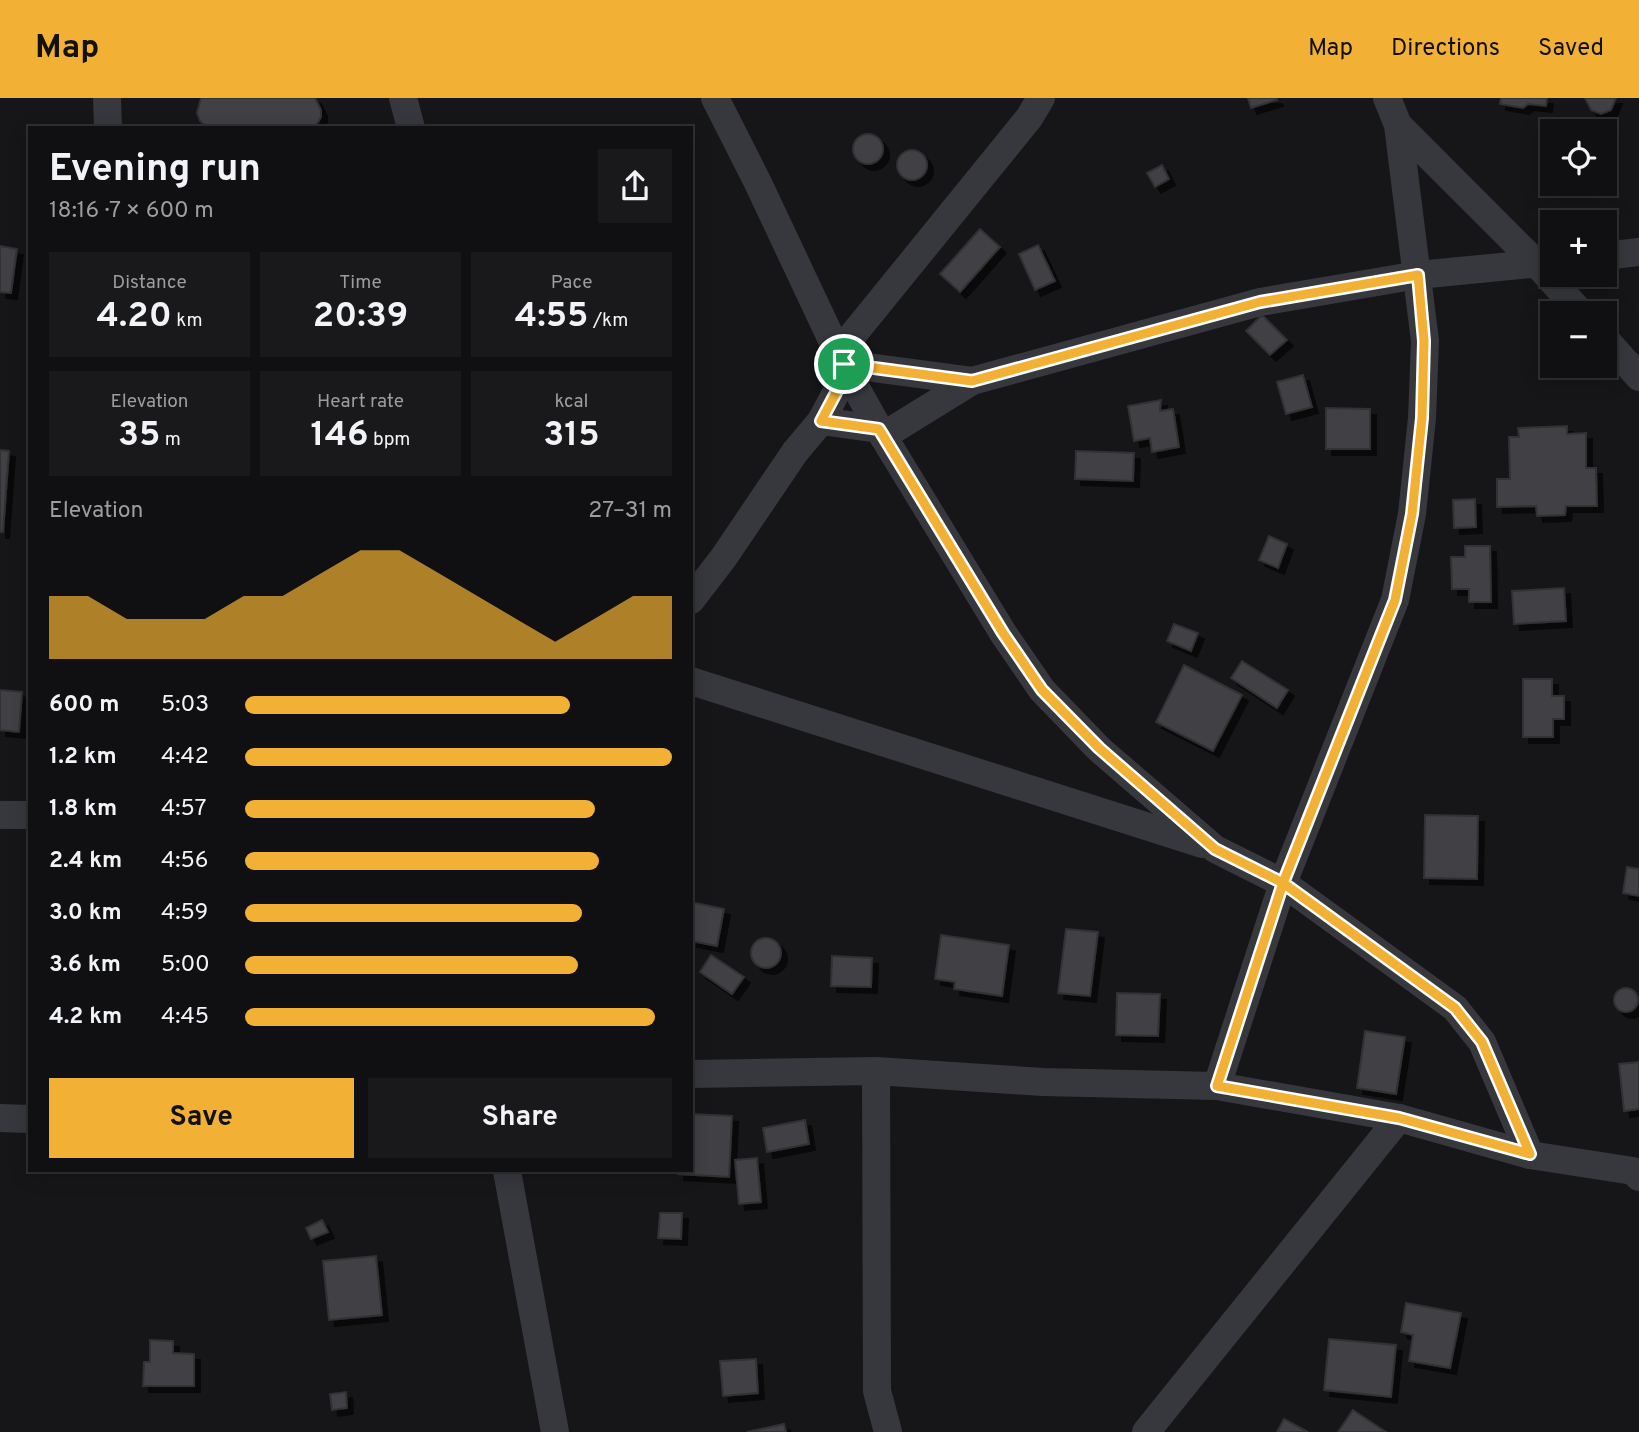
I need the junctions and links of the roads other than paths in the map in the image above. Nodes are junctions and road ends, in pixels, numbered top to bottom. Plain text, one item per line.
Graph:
1 (107, 98) edge
2 (403, 98) edge
3 (715, 98) edge
4 (1041, 98) edge
5 (1387, 98) edge
6 (1398, 125) junction
7 (108, 126) edge
8 (410, 126) edge
9 (1639, 252) edge
10 (1617, 255) edge
11 (1540, 259) edge
12 (1540, 263) edge
13 (1418, 275) junction
14 (1617, 352) edge
15 (843, 363) junction
16 (1639, 377) edge
17 (972, 381) junction
18 (821, 421) junction
19 (881, 433) junction
20 (693, 597) edge
21 (693, 682) edge
22 (0, 815) edge
23 (28, 815) edge
24 (1215, 849) junction
25 (1283, 883) junction
26 (876, 1071) junction
27 (693, 1074) edge
28 (1217, 1086) junction
29 (0, 1118) edge
30 (1399, 1118) junction
31 (28, 1119) edge
32 (1530, 1154) junction
33 (507, 1172) edge
34 (1637, 1173) edge
35 (555, 1432) edge
36 (888, 1432) edge
37 (1146, 1432) edge

1 - 7 street
2 - 8 street
3 - 15 street
4 - 15 street
5 - 6 street
6 - 11 street
6 - 13 street
9 - 10 street
12 - 13 street
13 - 17 street
13 - 25 street
14 - 16 street
15 - 17 street
15 - 18 street
15 - 19 street
17 - 19 street
18 - 19 street
18 - 20 street
19 - 24 street
21 - 24 street
22 - 23 street
24 - 25 street
25 - 28 street
25 - 32 street
26 - 27 street
26 - 28 street
26 - 36 street
28 - 30 street
29 - 31 street
30 - 32 street
30 - 37 street
32 - 34 street
33 - 35 street

